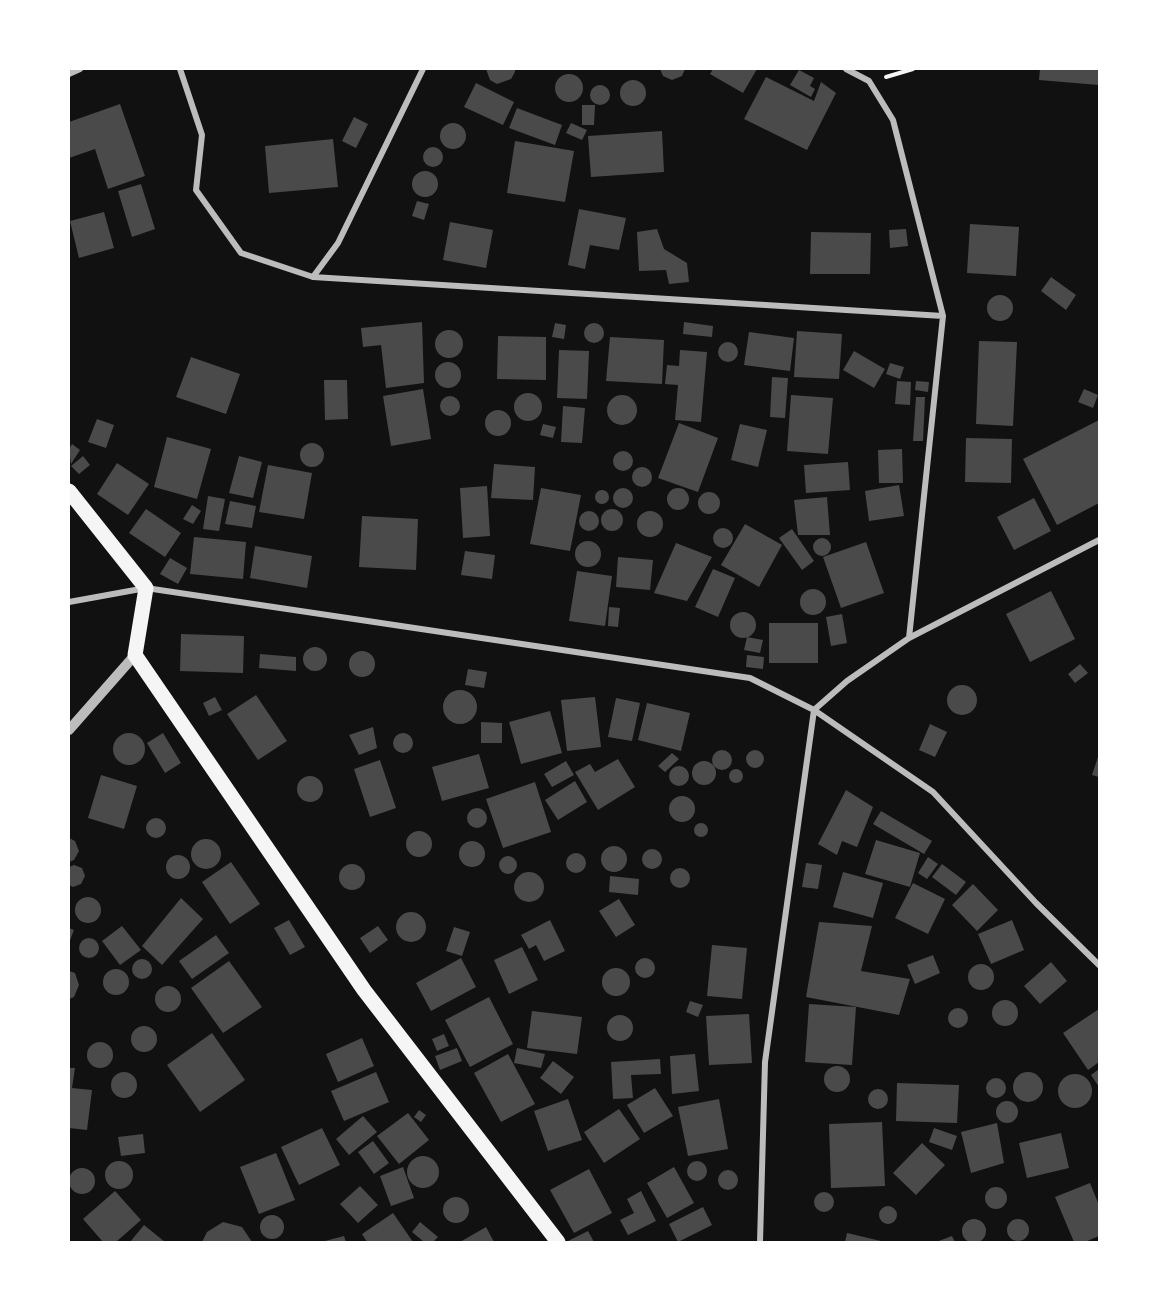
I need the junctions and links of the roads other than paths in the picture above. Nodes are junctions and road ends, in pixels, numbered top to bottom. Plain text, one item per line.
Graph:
1 (80, 69) edge
2 (180, 69) edge
3 (423, 69) edge
4 (846, 69) edge
5 (69, 74) edge
6 (313, 277) junction
7 (943, 316) junction
8 (69, 491) edge
9 (1099, 540) edge
10 (146, 588) junction
11 (69, 602) edge
12 (909, 638) junction
13 (135, 655) junction
14 (814, 710) junction
15 (69, 730) edge
16 (1099, 964) edge
17 (558, 1242) edge
18 (760, 1242) edge

1 - 5 street
2 - 6 street
3 - 6 street
4 - 7 street
6 - 7 street
7 - 12 street
8 - 10 main road
9 - 12 street
10 - 11 street
10 - 13 main road
10 - 14 street
12 - 14 street
13 - 15 street
13 - 17 main road
14 - 16 street
14 - 18 street

